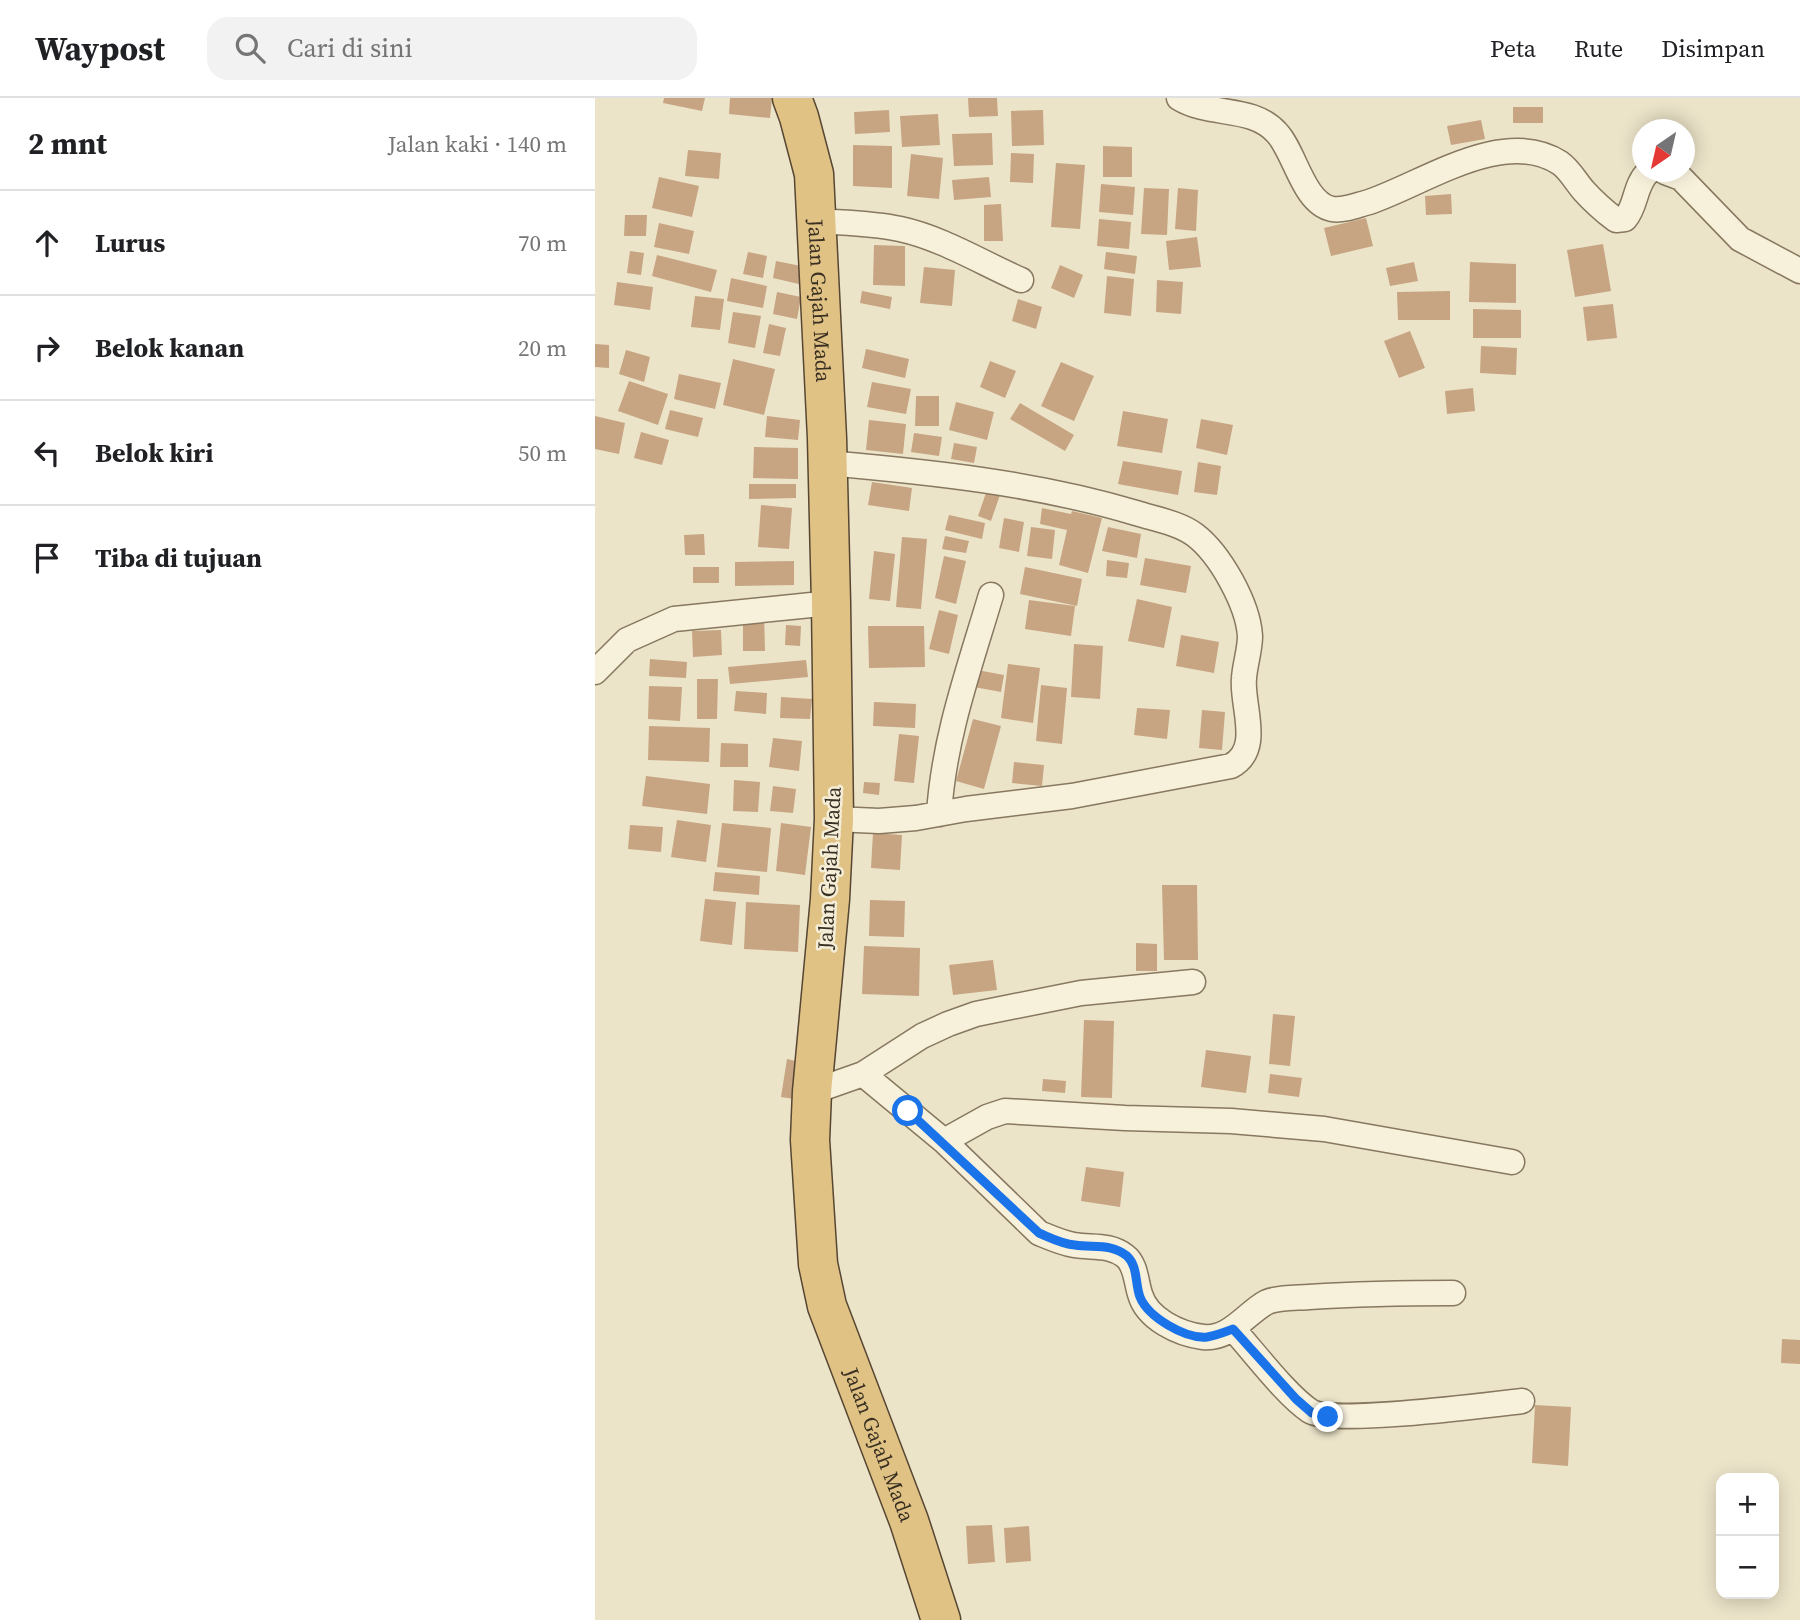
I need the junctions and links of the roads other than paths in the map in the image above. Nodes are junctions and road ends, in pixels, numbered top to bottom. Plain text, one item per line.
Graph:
1 (1179, 98) edge
2 (800, 104) edge
3 (1639, 182) edge
4 (1685, 182) edge
5 (817, 221) junction
6 (1800, 271) edge
7 (1021, 281) dead end
8 (827, 463) junction
9 (991, 595) dead end
10 (831, 603) junction
11 (595, 672) edge
12 (939, 814) junction
13 (834, 819) junction
14 (1193, 982) dead end
15 (863, 1074) junction
16 (812, 1092) junction
17 (944, 1141) junction
18 (1513, 1161) dead end
19 (1453, 1293) dead end
20 (1233, 1329) junction
21 (1522, 1401) dead end
22 (941, 1620) edge

1 - 3 street
2 - 5 highway, Jalan Gajah Mada
4 - 6 street
5 - 7 street
5 - 8 highway, Jalan Gajah Mada
8 - 10 highway, Jalan Gajah Mada
8 - 12 street
9 - 12 street
10 - 11 street
10 - 13 highway, Jalan Gajah Mada
12 - 13 street
13 - 16 highway, Jalan Gajah Mada
14 - 15 street
15 - 16 street
15 - 17 street
16 - 22 highway, Jalan Gajah Mada
17 - 18 street
17 - 20 street
19 - 20 street
20 - 21 street

